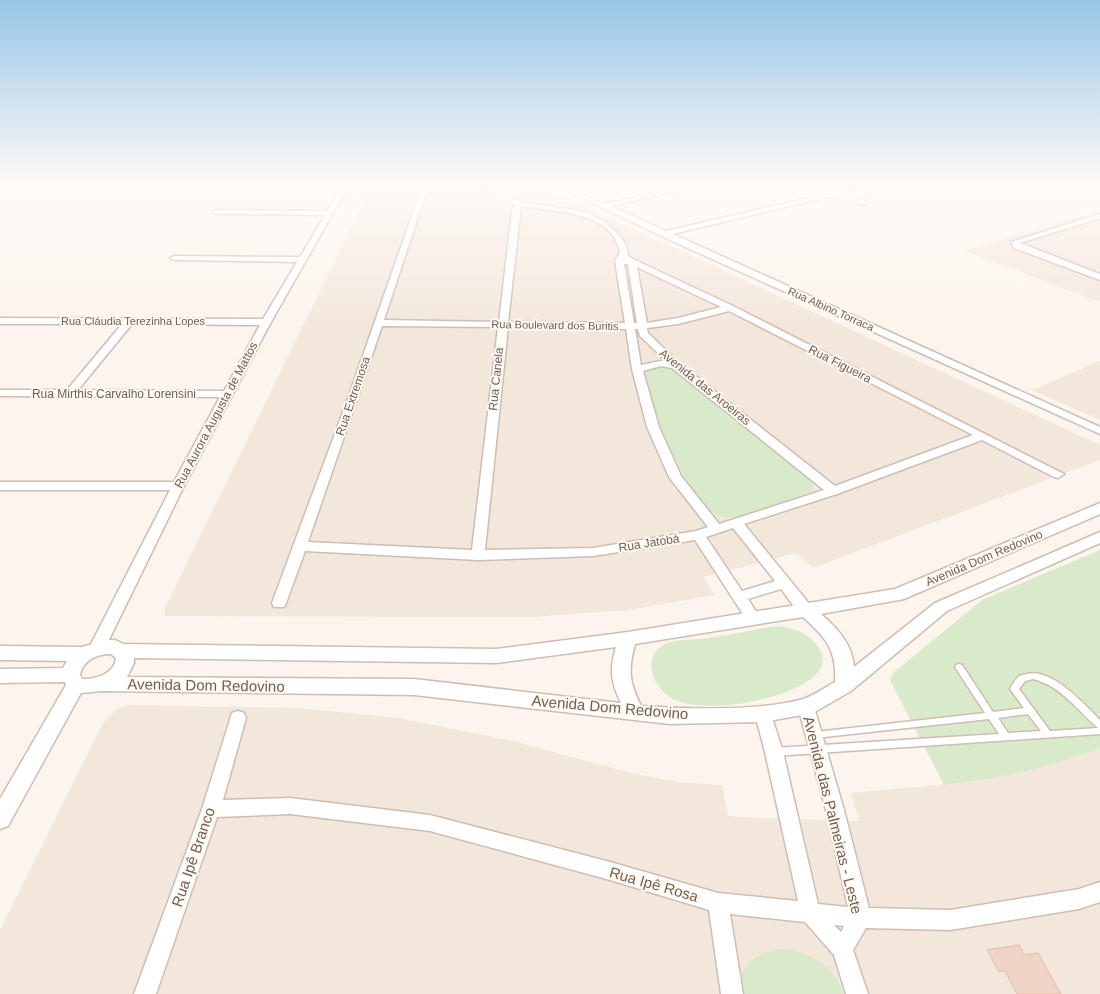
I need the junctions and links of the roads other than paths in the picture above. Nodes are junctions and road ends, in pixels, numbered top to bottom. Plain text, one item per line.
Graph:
1 (318, 233) edge
2 (409, 233) edge
3 (513, 233) edge
4 (615, 233) edge
5 (1043, 233) edge
6 (664, 234) edge
7 (174, 258) dead end
8 (625, 259) junction
9 (303, 260) junction
10 (1100, 277) edge
11 (730, 308) junction
12 (0, 320) edge
13 (130, 321) junction
14 (266, 322) junction
15 (379, 323) junction
16 (502, 324) junction
17 (636, 326) junction
18 (676, 364) junction
19 (637, 369) junction
20 (0, 393) edge
21 (69, 394) junction
22 (228, 394) junction
23 (1100, 431) edge
24 (982, 436) junction
25 (1058, 474) dead end
26 (0, 486) edge
27 (178, 486) junction
28 (833, 490) junction
29 (1100, 508) edge
30 (735, 522) junction
31 (716, 528) junction
32 (698, 535) junction
33 (1100, 537) edge
34 (300, 546) junction
35 (478, 555) junction
36 (784, 583) junction
37 (738, 596) junction
38 (278, 603) dead end
39 (806, 610) junction
40 (753, 618) junction
41 (628, 639) junction
42 (91, 651) junction
43 (121, 651) junction
44 (0, 653) edge
45 (958, 667) dead end
46 (0, 676) edge
47 (73, 680) junction
48 (101, 684) junction
49 (844, 686) junction
50 (806, 707) junction
51 (1029, 711) junction
52 (635, 713) junction
53 (763, 714) junction
54 (991, 715) junction
55 (238, 718) dead end
56 (1100, 725) edge
57 (1100, 731) edge
58 (1048, 734) junction
59 (1006, 737) junction
60 (817, 743) junction
61 (774, 752) junction
62 (211, 809) junction
63 (0, 819) edge
64 (1100, 892) edge
65 (718, 903) junction
66 (810, 913) junction
67 (861, 918) junction
68 (842, 949) junction
69 (147, 993) edge
70 (732, 994) edge
71 (857, 994) edge

1 - 9 street, Rua Aurora Augusta de Mattos
2 - 15 street, Rua Extremosa
3 - 16 street, Rua Canela
4 - 8 street
5 - 10 street
6 - 23 street, Rua Albino Torraca
7 - 9 street
8 - 11 street, Rua Figueira
8 - 17 street
9 - 14 street, Rua Aurora Augusta de Mattos
11 - 17 street, Rua Boulevard dos Buritis
11 - 24 street, Rua Figueira
12 - 13 street, Rua Cláudia Terezinha Lopes
13 - 14 street, Rua Cláudia Terezinha Lopes
13 - 21 street
14 - 22 street, Rua Aurora Augusta de Mattos
15 - 16 street, Rua Boulevard dos Buritis
15 - 34 street, Rua Extremosa
16 - 17 street, Rua Boulevard dos Buritis
16 - 35 street, Rua Canela
17 - 18 street, Avenida das Aroeiras
17 - 19 street
18 - 19 street
18 - 28 street, Avenida das Aroeiras
19 - 31 street
20 - 21 street, Rua Mirthis Carvalho Lorensini
21 - 22 street, Rua Mirthis Carvalho Lorensini
22 - 27 street, Rua Aurora Augusta de Mattos
24 - 25 street, Rua Figueira
24 - 28 street, Rua Jatobá
26 - 27 street
27 - 42 street, Rua Aurora Augusta de Mattos
28 - 30 street, Rua Jatobá
29 - 39 street, Avenida Dom Redovino
30 - 31 street, Rua Jatobá
30 - 36 street
31 - 32 street, Rua Jatobá
32 - 35 street, Rua Jatobá
32 - 37 street
33 - 49 street, Avenida Dom Redovino
34 - 35 street, Rua Jatobá
34 - 38 street, Rua Extremosa
36 - 37 street
36 - 39 street
37 - 40 street
39 - 40 street, Avenida Dom Redovino
39 - 49 street
40 - 41 street, Avenida Dom Redovino
41 - 43 street, Avenida Dom Redovino
41 - 52 street
42 - 43 street
42 - 44 street
42 - 47 street
43 - 48 street
45 - 54 lane
46 - 47 street
47 - 48 street
47 - 63 street
48 - 52 street, Avenida Dom Redovino
49 - 50 street, Avenida Dom Redovino
50 - 53 street, Avenida Dom Redovino
50 - 60 street, Avenida das Palmeiras - Leste
51 - 54 lane
51 - 56 lane
51 - 58 lane
52 - 53 street, Avenida Dom Redovino
53 - 61 street
54 - 59 lane
54 - 60 lane
55 - 62 street, Rua Ipê Branco
57 - 58 lane
58 - 59 lane
59 - 60 lane
60 - 61 lane
60 - 67 street, Avenida das Palmeiras - Leste
61 - 66 street
62 - 65 street, Rua Ipê Rosa
62 - 69 street, Rua Ipê Branco
64 - 67 street, Rua Ipê Rosa
65 - 66 street, Rua Ipê Rosa
65 - 70 street
66 - 67 street, Rua Ipê Rosa
66 - 68 street
67 - 68 street, Avenida das Palmeiras - Leste
68 - 71 street

